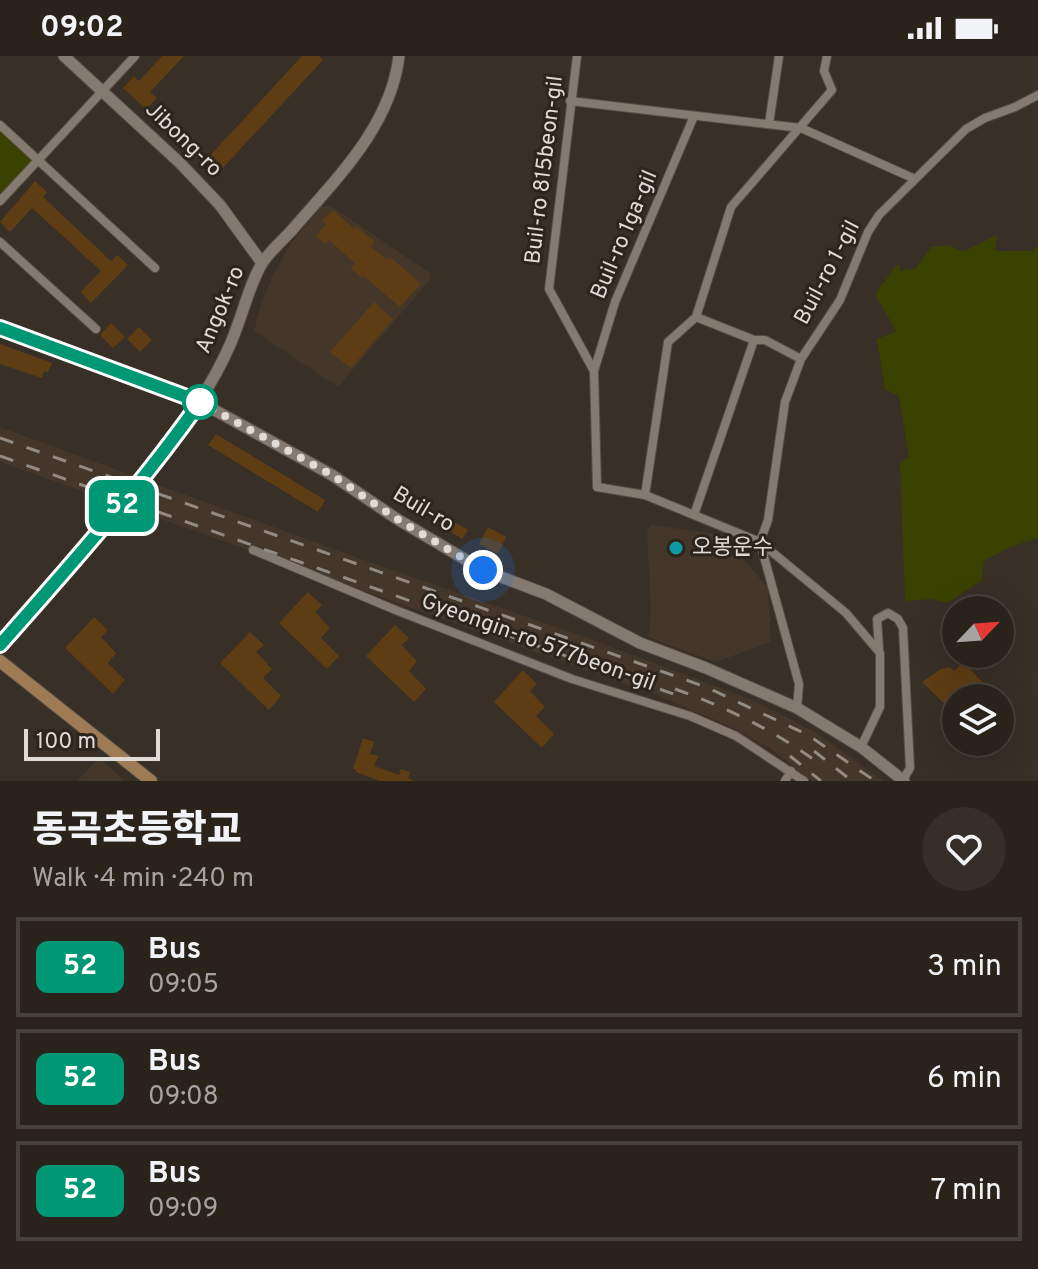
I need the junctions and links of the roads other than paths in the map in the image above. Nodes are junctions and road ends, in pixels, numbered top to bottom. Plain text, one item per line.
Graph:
1 (64, 56) edge
2 (135, 56) edge
3 (399, 56) edge
4 (577, 56) edge
5 (779, 56) edge
6 (827, 56) edge
7 (102, 91) junction
8 (1038, 95) edge
9 (570, 101) junction
10 (694, 116) junction
11 (769, 124) junction
12 (0, 125) edge
13 (801, 128) junction
14 (38, 160) junction
15 (915, 179) junction
16 (0, 201) edge
17 (0, 242) edge
18 (262, 263) junction
19 (155, 268) dead end
20 (549, 289) joint
21 (696, 317) junction
22 (0, 328) edge
23 (96, 329) dead end
24 (754, 340) junction
25 (801, 359) junction
26 (594, 371) junction
27 (200, 402) junction
28 (645, 495) junction
29 (694, 515) junction
30 (760, 542) junction
31 (253, 550) dead end
32 (0, 645) edge
33 (880, 653) junction
34 (0, 661) edge
35 (797, 708) junction
36 (861, 747) junction
37 (791, 771) junction
38 (151, 781) edge
39 (785, 781) edge
40 (804, 781) edge
41 (904, 781) edge

1 - 7 street, Jibong-ro
2 - 7 street
3 - 18 street, Angok-ro
4 - 9 street, Buil-ro 815beon-gil
5 - 11 street
6 - 13 street
7 - 14 street
7 - 18 street, Jibong-ro
8 - 15 street, Buil-ro 1-gil
9 - 10 street
9 - 20 street, Buil-ro 815beon-gil
10 - 11 street
10 - 26 street, Buil-ro 1ga-gil
11 - 13 street
12 - 14 street
13 - 15 street
13 - 21 street
14 - 16 street
14 - 19 street
15 - 25 street, Buil-ro 1-gil
17 - 23 street
18 - 27 street, Angok-ro
20 - 26 street, Buil-ro 1ga-gil
21 - 24 street
21 - 28 street
22 - 27 street, Buil-ro
24 - 25 street
24 - 29 street
25 - 30 street, Buil-ro 1-gil
26 - 28 street, Buil-ro 1ga-gil
27 - 32 street, Angok-ro, bridge
27 - 35 street, Buil-ro
28 - 29 street, Buil-ro 1ga-gil
29 - 30 street, Buil-ro 1ga-gil
30 - 33 street
30 - 35 street
31 - 37 street, Gyeongin-ro 577beon-gil
33 - 36 street
33 - 41 street
34 - 38 main road
35 - 36 street, Buil-ro
36 - 41 street, Buil-ro
37 - 39 street
37 - 40 street, Gyeongin-ro 577beon-gil

